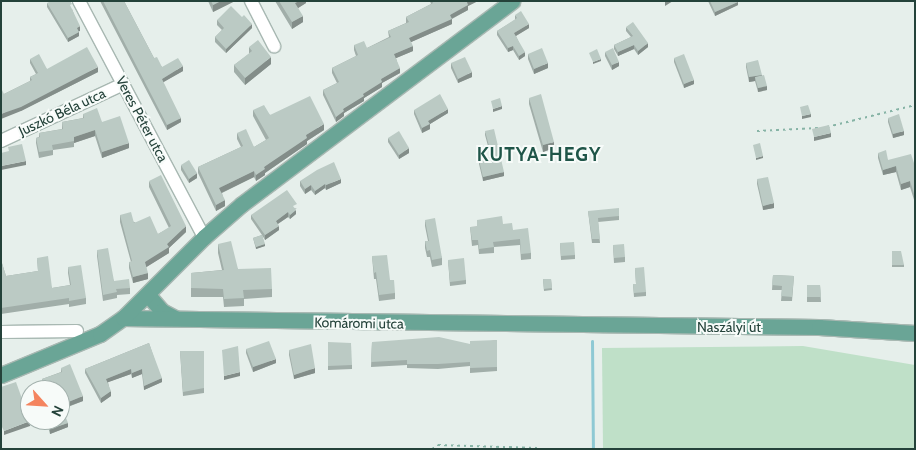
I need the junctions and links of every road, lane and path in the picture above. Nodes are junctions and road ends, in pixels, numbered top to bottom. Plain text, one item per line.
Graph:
1 (79, 1) edge
2 (251, 1) edge
3 (512, 1) edge
4 (274, 46) dead end
5 (123, 84) junction
6 (915, 106) edge
7 (757, 131) dead end
8 (1, 141) edge
9 (204, 237) junction
10 (148, 295) junction
11 (124, 318) junction
12 (175, 318) junction
13 (544, 325) joint
14 (77, 331) dead end
15 (1, 332) edge
16 (915, 333) edge
17 (1, 375) edge
18 (537, 448) edge
19 (432, 449) edge

1 - 5 street, Veres Péter utca
2 - 4 street
3 - 9 main road
5 - 8 street, Juszkó Béla utca
5 - 9 street, Veres Péter utca
6 - 7 path
9 - 10 main road
10 - 11 main road
10 - 12 main road
11 - 12 main road, Komáromi utca
11 - 17 main road
12 - 13 main road, Komáromi utca
13 - 16 main road, Naszályi út
14 - 15 street
18 - 19 path

